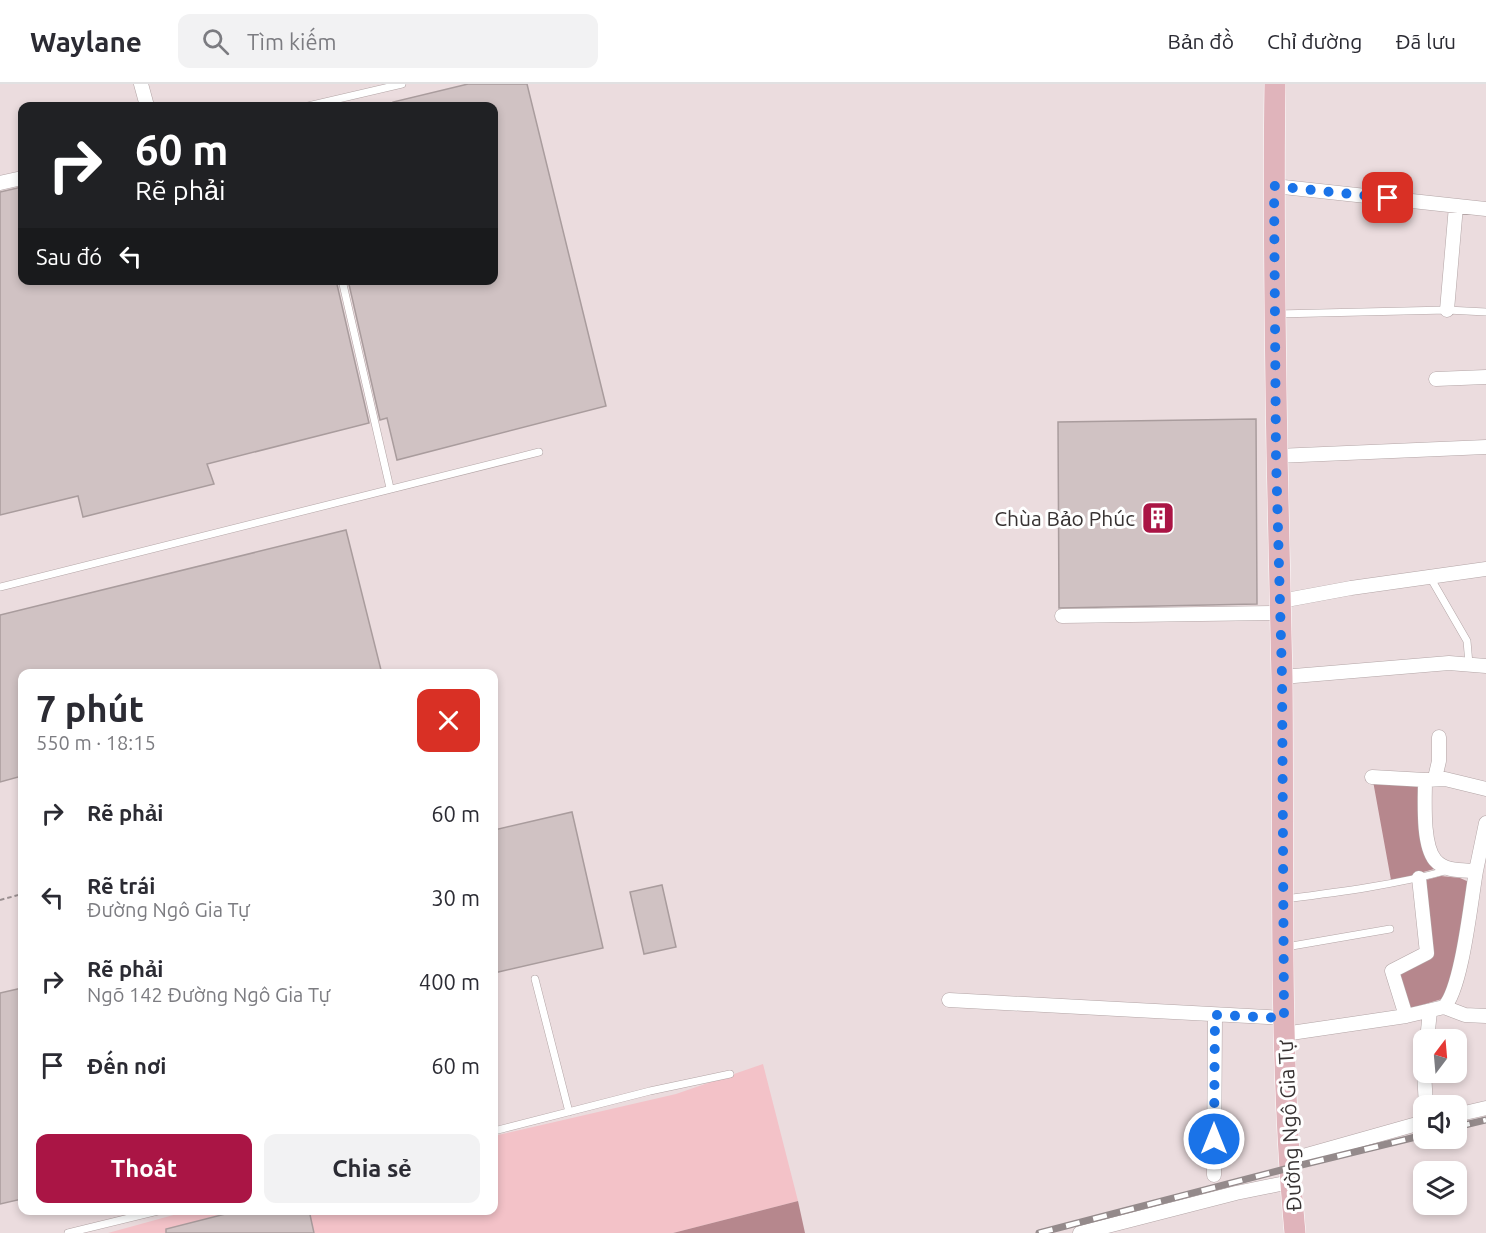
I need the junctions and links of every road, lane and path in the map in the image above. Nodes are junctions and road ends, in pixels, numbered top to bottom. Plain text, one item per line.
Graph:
1 (141, 84) edge
2 (402, 84) edge
3 (1275, 84) edge
4 (146, 102) edge
5 (325, 102) edge
6 (18, 178) edge
7 (0, 183) edge
8 (1274, 186) junction
9 (1456, 206) junction
10 (1486, 209) edge
11 (343, 285) edge
12 (1447, 310) junction
13 (1486, 312) edge
14 (1275, 314) junction
15 (1486, 377) edge
16 (1436, 380) dead end
17 (1486, 447) edge
18 (539, 452) dead end
19 (1276, 456) junction
20 (390, 488) junction
21 (1486, 569) edge
22 (1430, 577) junction
23 (0, 587) edge
24 (1281, 607) junction
25 (1062, 616) dead end
26 (1469, 664) junction
27 (1486, 666) edge
28 (1282, 677) junction
29 (1439, 737) dead end
30 (1372, 777) dead end
31 (1430, 779) junction
32 (1486, 789) edge
33 (1486, 823) edge
34 (1451, 869) junction
35 (1476, 871) junction
36 (1419, 878) junction
37 (18, 895) edge
38 (1, 899) edge
39 (1283, 899) junction
40 (1390, 930) dead end
41 (1284, 947) junction
42 (535, 979) dead end
43 (949, 1000) dead end
44 (1444, 1007) junction
45 (1430, 1011) junction
46 (1215, 1015) junction
47 (1406, 1016) junction
48 (1486, 1016) edge
49 (1284, 1026) junction
50 (1428, 1029) edge
51 (730, 1074) dead end
52 (1486, 1108) edge
53 (569, 1112) junction
54 (1467, 1112) edge
55 (1413, 1125) edge
56 (498, 1130) edge
57 (1289, 1160) junction
58 (1214, 1175) dead end
59 (1290, 1182) junction
60 (142, 1215) edge
61 (68, 1233) edge
62 (1080, 1233) edge
63 (1294, 1233) edge

1 - 4 street
2 - 5 lane
3 - 8 main road, Đường Ngô Gia Tự
6 - 7 street
8 - 9 street
8 - 14 main road, Đường Ngô Gia Tự
9 - 10 street
9 - 12 street
11 - 20 lane
12 - 13 lane
12 - 14 lane
14 - 19 main road, Đường Ngô Gia Tự
15 - 16 street
17 - 19 street
18 - 20 lane
19 - 24 main road, Đường Ngô Gia Tự
20 - 23 lane
21 - 22 street
22 - 24 street
22 - 26 lane
24 - 25 street
24 - 28 main road, Đường Ngô Gia Tự
26 - 27 street
26 - 28 street
28 - 39 main road, Đường Ngô Gia Tự
29 - 31 street
30 - 31 street
31 - 32 street
31 - 34 street
33 - 35 street
34 - 35 street
34 - 36 lane
35 - 44 street
36 - 39 lane
36 - 47 street
37 - 38 path
39 - 41 main road, Đường Ngô Gia Tự
40 - 41 lane
41 - 49 main road, Đường Ngô Gia Tự
42 - 53 lane
43 - 46 street
44 - 45 street
44 - 48 street
45 - 47 street
45 - 50 street
46 - 49 street
46 - 58 street
47 - 49 street
49 - 57 main road, Đường Ngô Gia Tự
51 - 53 lane
52 - 54 street
53 - 56 lane
55 - 57 street
57 - 59 main road, Đường Ngô Gia Tự
59 - 62 street
59 - 63 main road, Đường Ngô Gia Tự
60 - 61 lane

